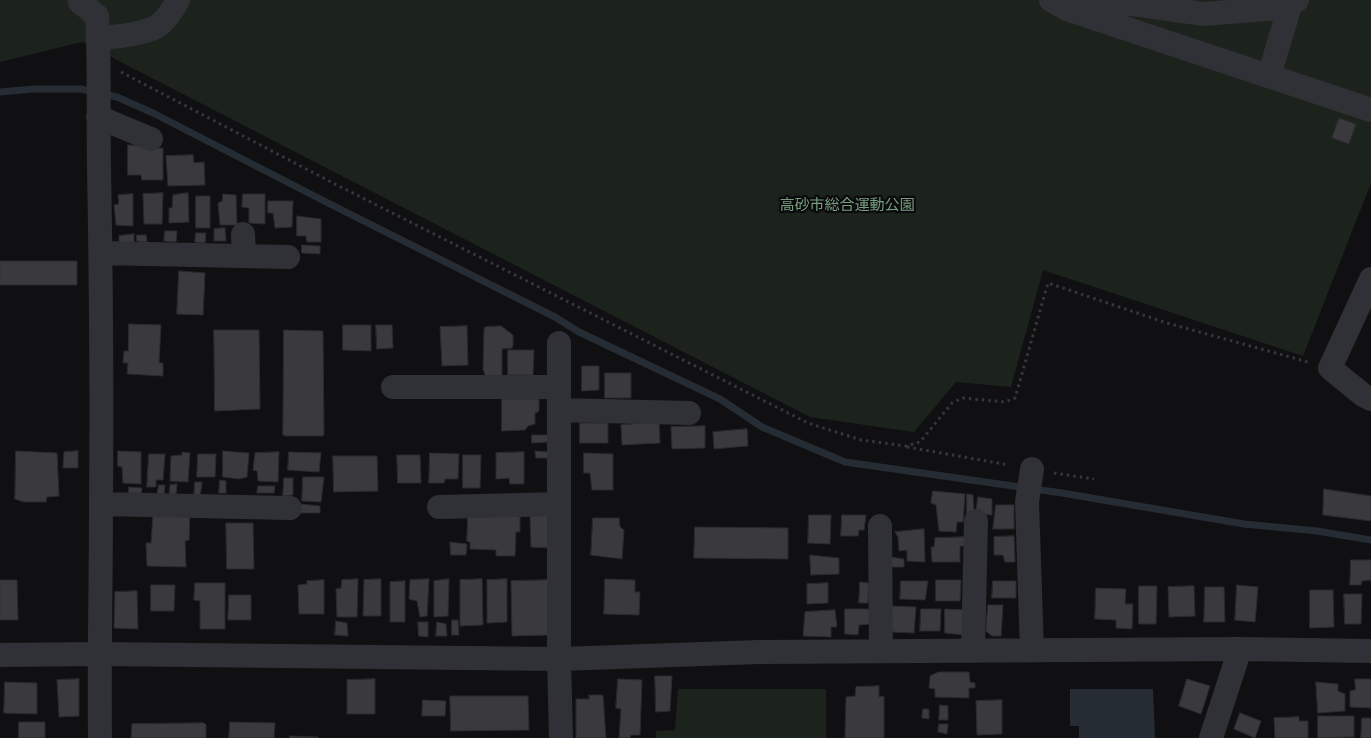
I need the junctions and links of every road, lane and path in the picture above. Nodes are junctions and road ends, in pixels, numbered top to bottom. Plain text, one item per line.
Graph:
1 (178, 0) edge
2 (1294, 1) edge
3 (80, 2) dead end
4 (1059, 5) edge
5 (98, 50) junction
6 (1269, 76) junction
7 (1371, 110) edge
8 (98, 113) junction
9 (151, 139) dead end
10 (101, 253) junction
11 (288, 257) dead end
12 (1371, 279) edge
13 (559, 342) dead end
14 (1330, 368) junction
15 (393, 387) dead end
16 (559, 398) junction
17 (1371, 399) edge
18 (689, 413) dead end
19 (906, 446) junction
20 (1032, 469) junction
21 (1094, 479) dead end
22 (101, 504) junction
23 (559, 504) junction
24 (439, 507) dead end
25 (290, 508) dead end
26 (976, 521) dead end
27 (880, 526) dead end
28 (1240, 649) junction
29 (973, 650) junction
30 (1032, 650) junction
31 (1371, 650) edge
32 (881, 651) junction
33 (98, 654) junction
34 (0, 655) edge
35 (559, 659) junction
36 (100, 738) edge
37 (561, 738) edge
38 (1212, 738) edge

1 - 5 street
2 - 4 street
2 - 6 street
3 - 5 street
4 - 6 street
5 - 8 street
5 - 19 path
6 - 7 street
8 - 9 street
8 - 10 street
10 - 11 street
10 - 22 street
12 - 14 street
13 - 16 street
14 - 17 street
14 - 19 path
15 - 16 street
16 - 18 street
16 - 23 street
19 - 20 path
20 - 21 path
20 - 30 street
22 - 25 street
22 - 33 street
23 - 24 street
23 - 35 street
26 - 29 street
27 - 32 street
28 - 30 street
28 - 31 street
28 - 38 street
29 - 30 street
29 - 32 street
32 - 35 street
33 - 34 street
33 - 35 street
33 - 36 street
35 - 37 street

